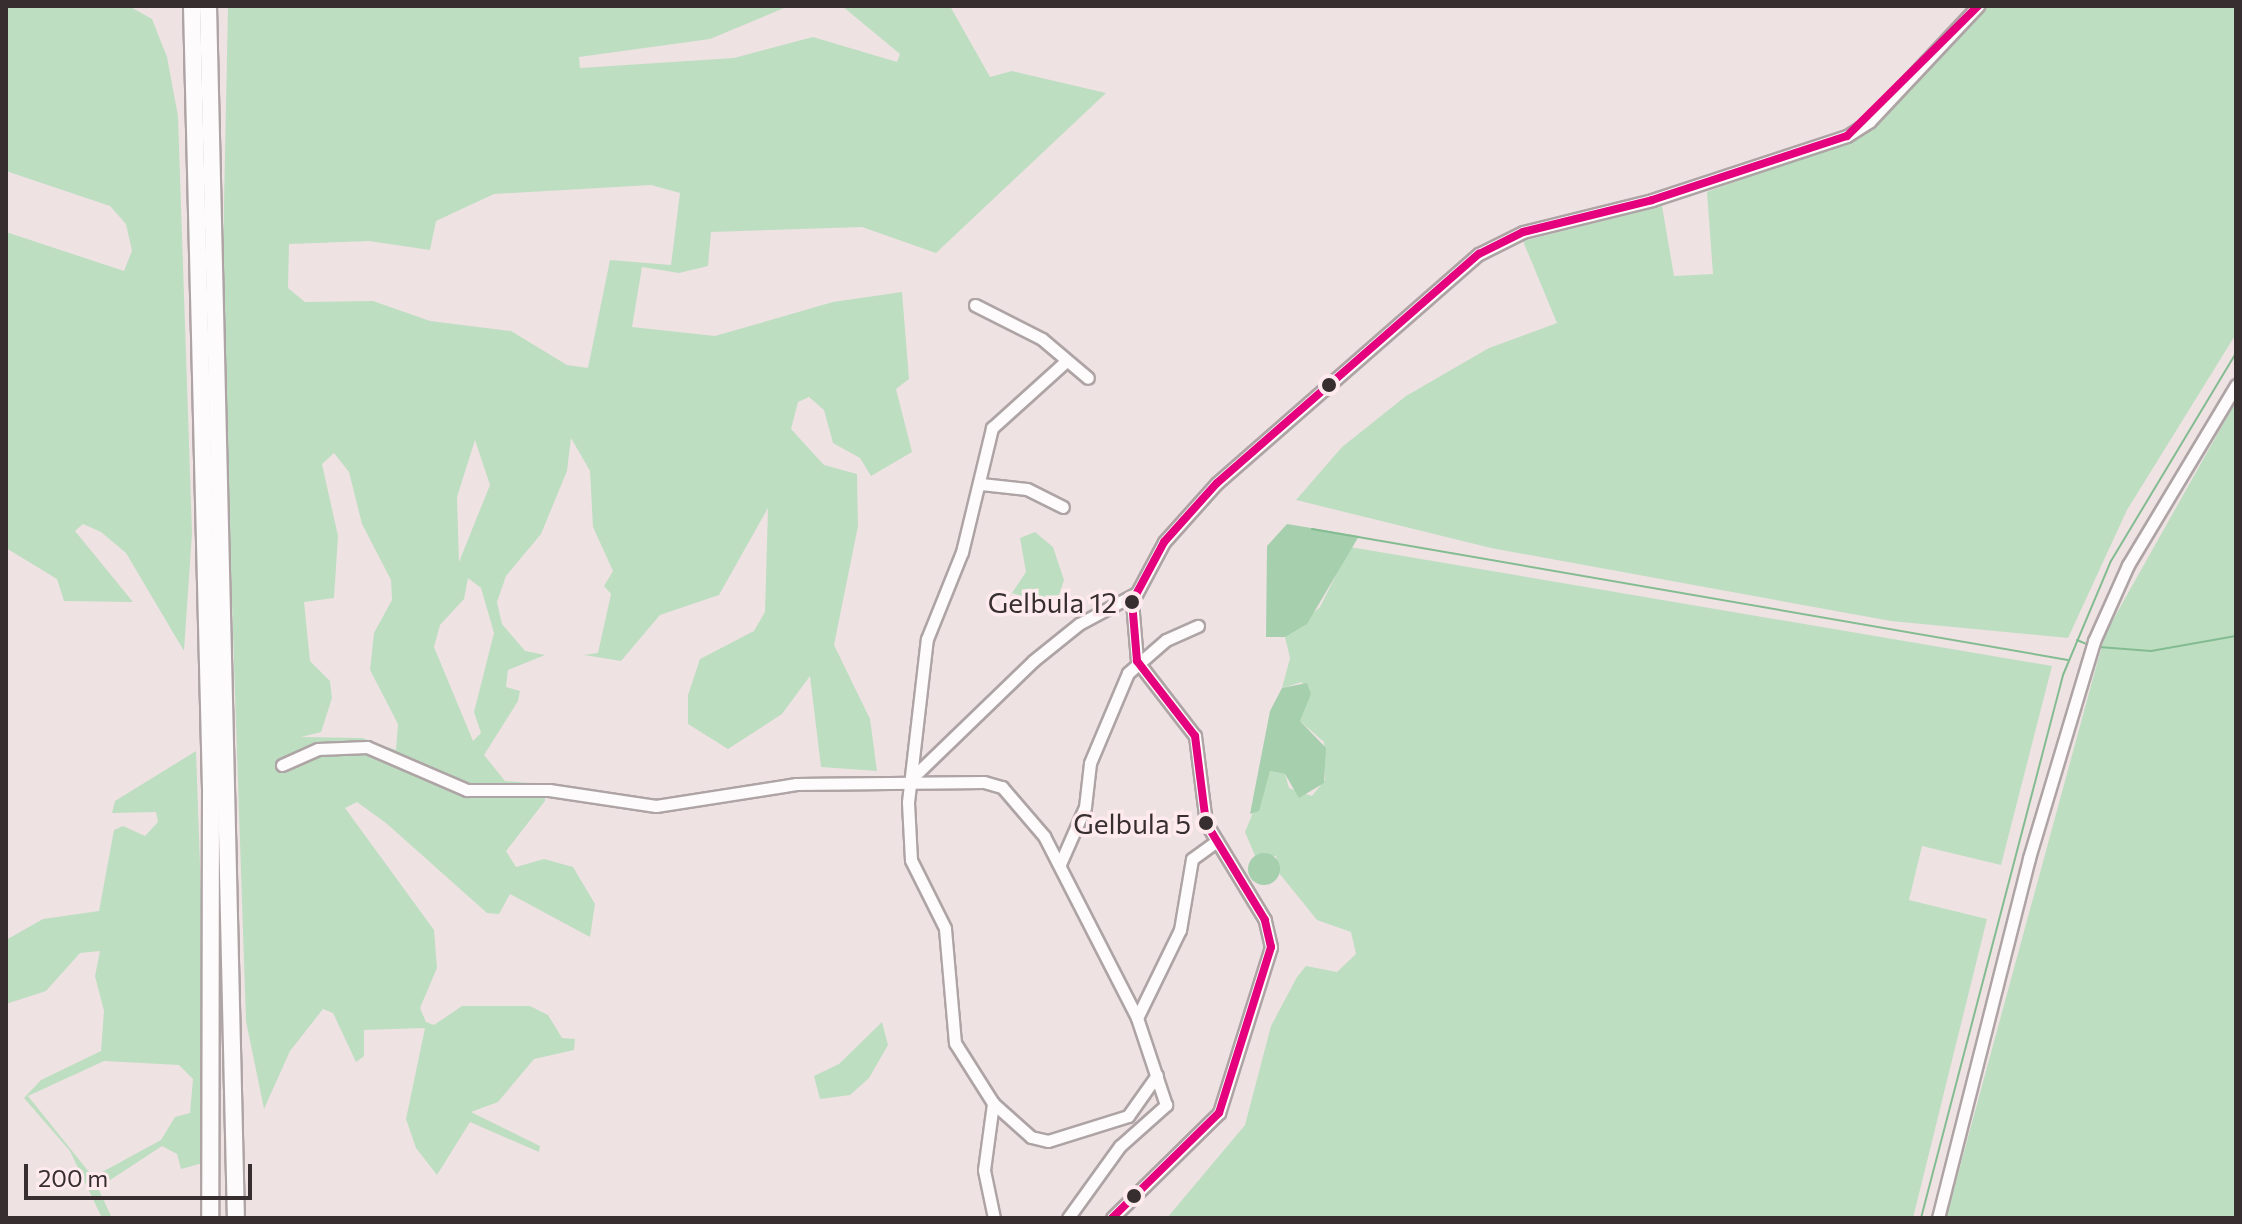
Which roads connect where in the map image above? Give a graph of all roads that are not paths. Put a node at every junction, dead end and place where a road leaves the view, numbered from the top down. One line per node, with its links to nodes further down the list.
1 (192, 6): 20 (highway)
2 (208, 6): 21 (highway)
3 (1978, 6): 10 (street)
4 (975, 305): 5 (street)
5 (1065, 362): 6 (street); 8 (street)
6 (1088, 378)
7 (2236, 385): 25 (street)
8 (981, 484): 9 (street); 14 (street)
9 (1063, 507)
10 (1135, 594): 12 (street); 14 (street)
11 (1198, 626): 12 (street)
12 (1137, 661): 15 (street); 16 (street)
13 (282, 765): 14 (street)
14 (911, 779): 16 (street); 19 (street)
15 (1215, 842): 17 (street); 24 (street)
16 (1060, 864): 17 (street)
17 (1137, 1018): 18 (street)
18 (1157, 1075): 19 (street); 23 (street)
19 (993, 1103): 22 (street)
20 (210, 1218)
21 (236, 1218)
22 (994, 1218)
23 (1068, 1218)
24 (1112, 1218)
25 (1938, 1218)

